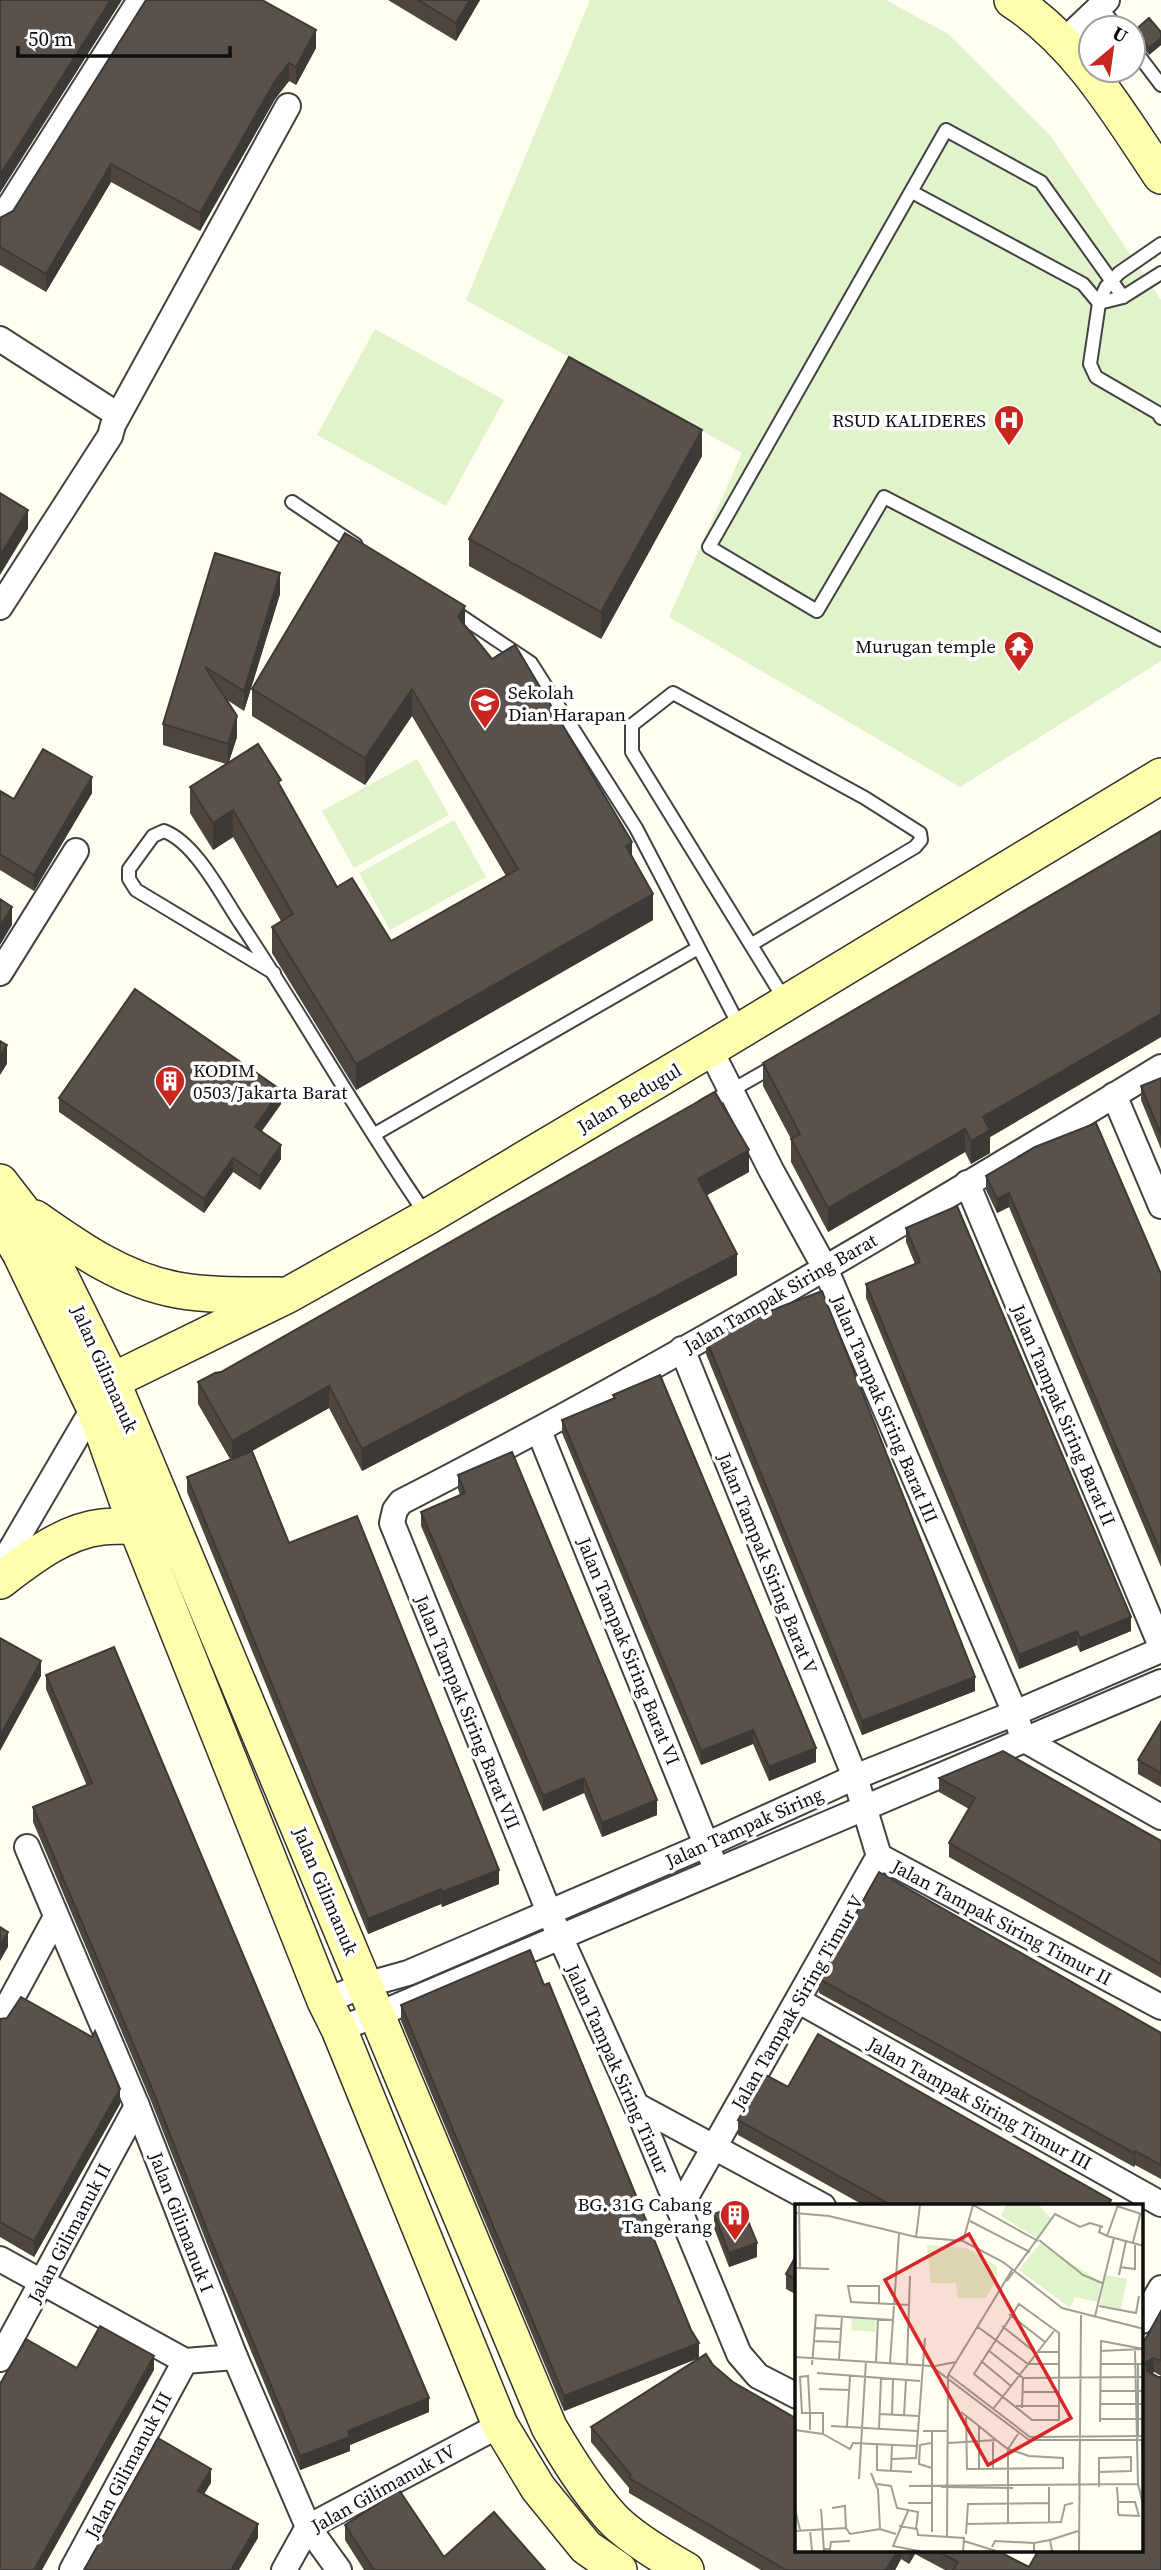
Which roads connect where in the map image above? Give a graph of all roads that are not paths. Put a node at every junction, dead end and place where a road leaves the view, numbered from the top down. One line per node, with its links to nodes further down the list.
1 (140, 0): 10 (street)
2 (1012, 0): 4 (street)
3 (1104, 3): 4 (street)
4 (1063, 41): 8 (street)
5 (1147, 66): 6 (lane)
6 (1161, 85)
7 (289, 106): 17 (street)
8 (1161, 176)
9 (912, 192): 13 (lane); 15 (lane); 23 (lane)
10 (0, 221)
11 (1161, 244): 13 (lane)
12 (1161, 273): 14 (lane)
13 (1112, 281): 14 (lane); 15 (lane)
14 (1123, 297): 15 (lane)
15 (1099, 303): 18 (lane)
16 (0, 339): 17 (street)
17 (118, 415): 22 (street)
18 (1161, 418)
19 (292, 502): 20 (lane)
20 (372, 556)
21 (440, 602): 27 (lane)
22 (0, 607)
23 (1161, 640)
24 (1161, 776): 30 (street, Jalan Bedugul)
25 (76, 851): 28 (street)
26 (752, 944): 26 (lane); 30 (lane)
27 (698, 948): 31 (lane); 38 (lane)
28 (0, 973)
29 (274, 974): 29 (lane); 38 (lane)
30 (787, 1003): 31 (street, Jalan Bedugul)
31 (742, 1030): 32 (street, Jalan Bedugul)
32 (710, 1049): 35 (street, Jalan Tampak Siring Barat III); 42 (street, Jalan Bedugul)
33 (791, 1056): 35 (lane)
34 (1161, 1067): 36 (street, Jalan Tampak Siring Barat)
35 (731, 1091): 37 (lane); 43 (street, Jalan Tampak Siring Barat III)
36 (1114, 1096): 39 (street, Jalan Tampak Siring Barat); 41 (street)
37 (695, 1111)
38 (375, 1134): 42 (lane)
39 (967, 1183): 43 (street, Jalan Tampak Siring Barat); 52 (street, Jalan Tampak Siring Barat II)
40 (7, 1203): 44 (street); 46 (street, Jalan Gilimanuk)
41 (1161, 1206)
42 (428, 1217): 44 (street, Jalan Bedugul)
43 (825, 1268): 45 (street, Jalan Tampak Siring Barat); 54 (street, Jalan Tampak Siring Barat III)
44 (288, 1295): 46 (street, Jalan Bedugul)
45 (682, 1349): 47 (street, Jalan Tampak Siring Barat); 56 (street, Jalan Tampak Siring Barat V)
46 (103, 1394): 49 (street, Jalan Gilimanuk); 50 (street); 66 (street, Jalan Gilimanuk)
47 (539, 1431): 48 (street, Jalan Tampak Siring Barat); 59 (street, Jalan Tampak Siring Barat VI)
48 (395, 1510): 63 (street, Jalan Tampak Siring Barat VII)
49 (136, 1526): 51 (street); 69 (street, Jalan Gilimanuk)
50 (0, 1568)
51 (0, 1581)
52 (1161, 1648): 54 (street, Jalan Tampak Siring)
53 (1161, 1682): 55 (street, Jalan Tampak Siring)
54 (1015, 1713): 55 (street, Jalan Tampak Siring Barat III); 56 (street, Jalan Tampak Siring)
55 (1023, 1739): 57 (street, Jalan Tampak Siring); 58 (street)
56 (855, 1777): 57 (street, Jalan Tampak Siring Timur II); 59 (street, Jalan Tampak Siring)
57 (864, 1808): 61 (street, Jalan Tampak Siring Timur II); 62 (street, Jalan Tampak Siring)
58 (1161, 1817)
59 (708, 1844): 62 (street, Jalan Tampak Siring Barat VI); 63 (street, Jalan Tampak Siring)
60 (27, 1847): 64 (street, Jalan Gilimanuk I)
61 (879, 1856): 67 (street, Jalan Tampak Siring Timur V); 68 (street, Jalan Tampak Siring Timur II)
62 (716, 1871): 65 (street, Jalan Tampak Siring)
63 (549, 1912): 65 (street, Jalan Tampak Siring Timur); 66 (street, Jalan Tampak Siring)
64 (56, 1917): 70 (street); 72 (street, Jalan Gilimanuk I)
65 (560, 1937): 66 (street, Jalan Tampak Siring); 71 (street, Jalan Tampak Siring Timur)
66 (372, 2000): 69 (street, Jalan Tampak Siring); 91 (street, Jalan Gilimanuk)
67 (799, 2001): 73 (street, Jalan Tampak Siring Timur V); 75 (street, Jalan Tampak Siring Timur III)
68 (1161, 2007)
69 (332, 2015): 85 (street, Jalan Gilimanuk)
70 (0, 2020)
71 (636, 2105): 73 (street); 76 (street, Jalan Tampak Siring Timur)
72 (137, 2106): 78 (street, Jalan Gilimanuk II); 81 (street, Jalan Gilimanuk I)
73 (714, 2147): 74 (street); 76 (street, Jalan Tampak Siring Timur V)
74 (818, 2204)
75 (1161, 2204)
76 (679, 2209): 84 (street, Jalan Tampak Siring Timur)
77 (0, 2259): 78 (street)
78 (43, 2284): 82 (street, Jalan Gilimanuk II); 83 (street)
79 (1161, 2288): 80 (street)
80 (1144, 2318)
81 (235, 2357): 83 (street); 86 (street, Jalan Gilimanuk I)
82 (0, 2359)
83 (185, 2361): 87 (street, Jalan Gilimanuk III)
84 (795, 2395)
85 (500, 2425): 86 (street, Jalan Gilimanuk IV); 90 (street, Jalan Gilimanuk)
86 (308, 2527): 88 (street, Jalan Gilimanuk IV); 89 (street, Jalan Gilimanuk I)
87 (72, 2570)
88 (284, 2570)
89 (339, 2570)
90 (618, 2570)
91 (687, 2570)

